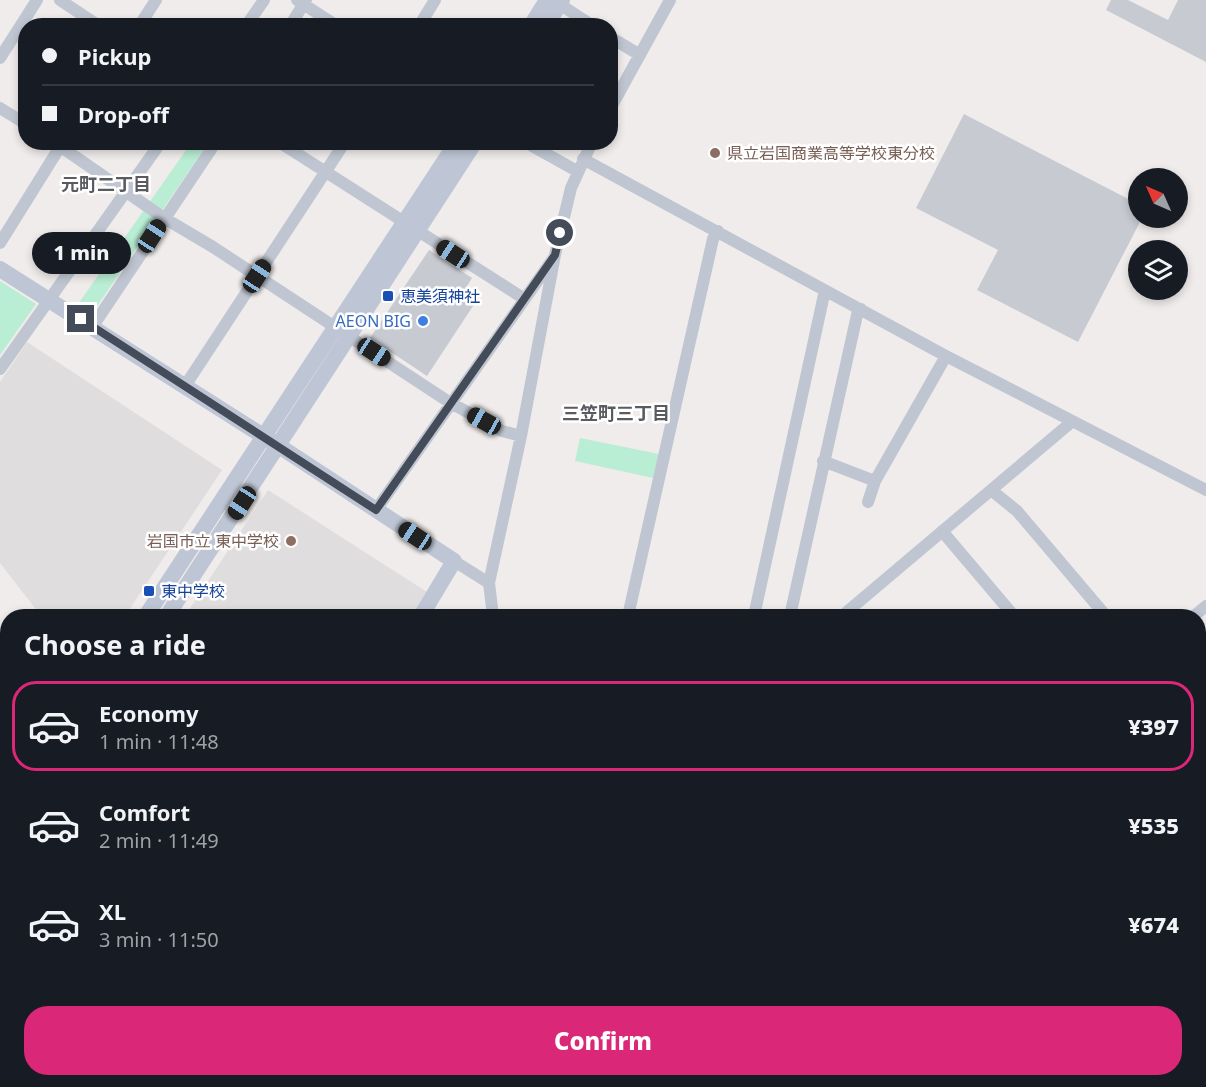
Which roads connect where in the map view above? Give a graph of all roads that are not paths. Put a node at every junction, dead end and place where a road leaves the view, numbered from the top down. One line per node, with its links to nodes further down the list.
1 (37, 0): 9 (street)
2 (60, 0): 10 (street)
3 (156, 0): 11 (street)
4 (264, 0): 12 (street)
5 (435, 0): 15 (street)
6 (670, 0): 21 (street)
7 (302, 1): 13 (street); 14 (street)
8 (555, 1): 16 (street); 17 (street); 18 (street)
9 (26, 18)
10 (87, 18)
11 (144, 18)
12 (252, 18)
13 (294, 18)
14 (326, 18)
15 (424, 18)
16 (539, 18)
17 (549, 18)
18 (581, 18)
19 (18, 30): 22 (street)
20 (618, 42): 21 (street)
21 (640, 55): 23 (street)
22 (0, 58)
23 (618, 95)
24 (0, 108): 25 (street)
25 (18, 119)
26 (55, 150): 43 (street)
27 (68, 150): 39 (street)
28 (155, 150): 39 (street)
29 (211, 150): 40 (street)
30 (291, 150): 38 (street)
31 (340, 150): 38 (street)
32 (453, 150): 41 (street)
33 (469, 150): 41 (street)
34 (539, 150): 37 (street)
35 (588, 150): 36 (street)
36 (583, 159): 37 (street); 42 (street)
37 (576, 171): 44 (street)
38 (325, 173): 41 (street); 46 (street)
39 (126, 190): 40 (street); 49 (street)
40 (164, 218): 46 (street); 51 (street)
41 (411, 228): 48 (street); 52 (street)
42 (718, 231): 47 (street); 74 (street)
43 (0, 243)
44 (555, 255): 48 (street); 59 (street)
45 (0, 269): 49 (street)
46 (257, 276): 52 (street); 55 (street)
47 (825, 290): 50 (street); 75 (street)
48 (523, 298): 56 (street)
49 (50, 301): 51 (street); 54 (street)
50 (861, 309): 53 (street); 61 (street)
51 (93, 326): 55 (street)
52 (342, 332): 56 (street); 58 (street); 60 (street)
53 (946, 356): 57 (street); 62 (street)
54 (0, 369)
55 (186, 386): 58 (street)
56 (449, 402): 59 (street); 66 (street)
57 (1070, 420): 63 (street); 64 (street)
58 (264, 436): 60 (street); 70 (street)
59 (521, 436): 69 (street)
60 (279, 446): 66 (street); 71 (street)
61 (823, 461): 62 (street); 76 (street)
62 (875, 481): 65 (street)
63 (991, 490): 67 (street); 79 (street)
64 (1206, 490)
65 (868, 502)
66 (376, 510): 68 (street)
67 (942, 531): 77 (street); 78 (street)
68 (454, 561): 69 (street); 72 (street)
69 (489, 583): 73 (street)
70 (151, 609)
71 (171, 609)
72 (425, 609)
73 (491, 609)
74 (630, 609)
75 (756, 609)
76 (791, 609)
77 (850, 609)
78 (1008, 609)
79 (1100, 609)

